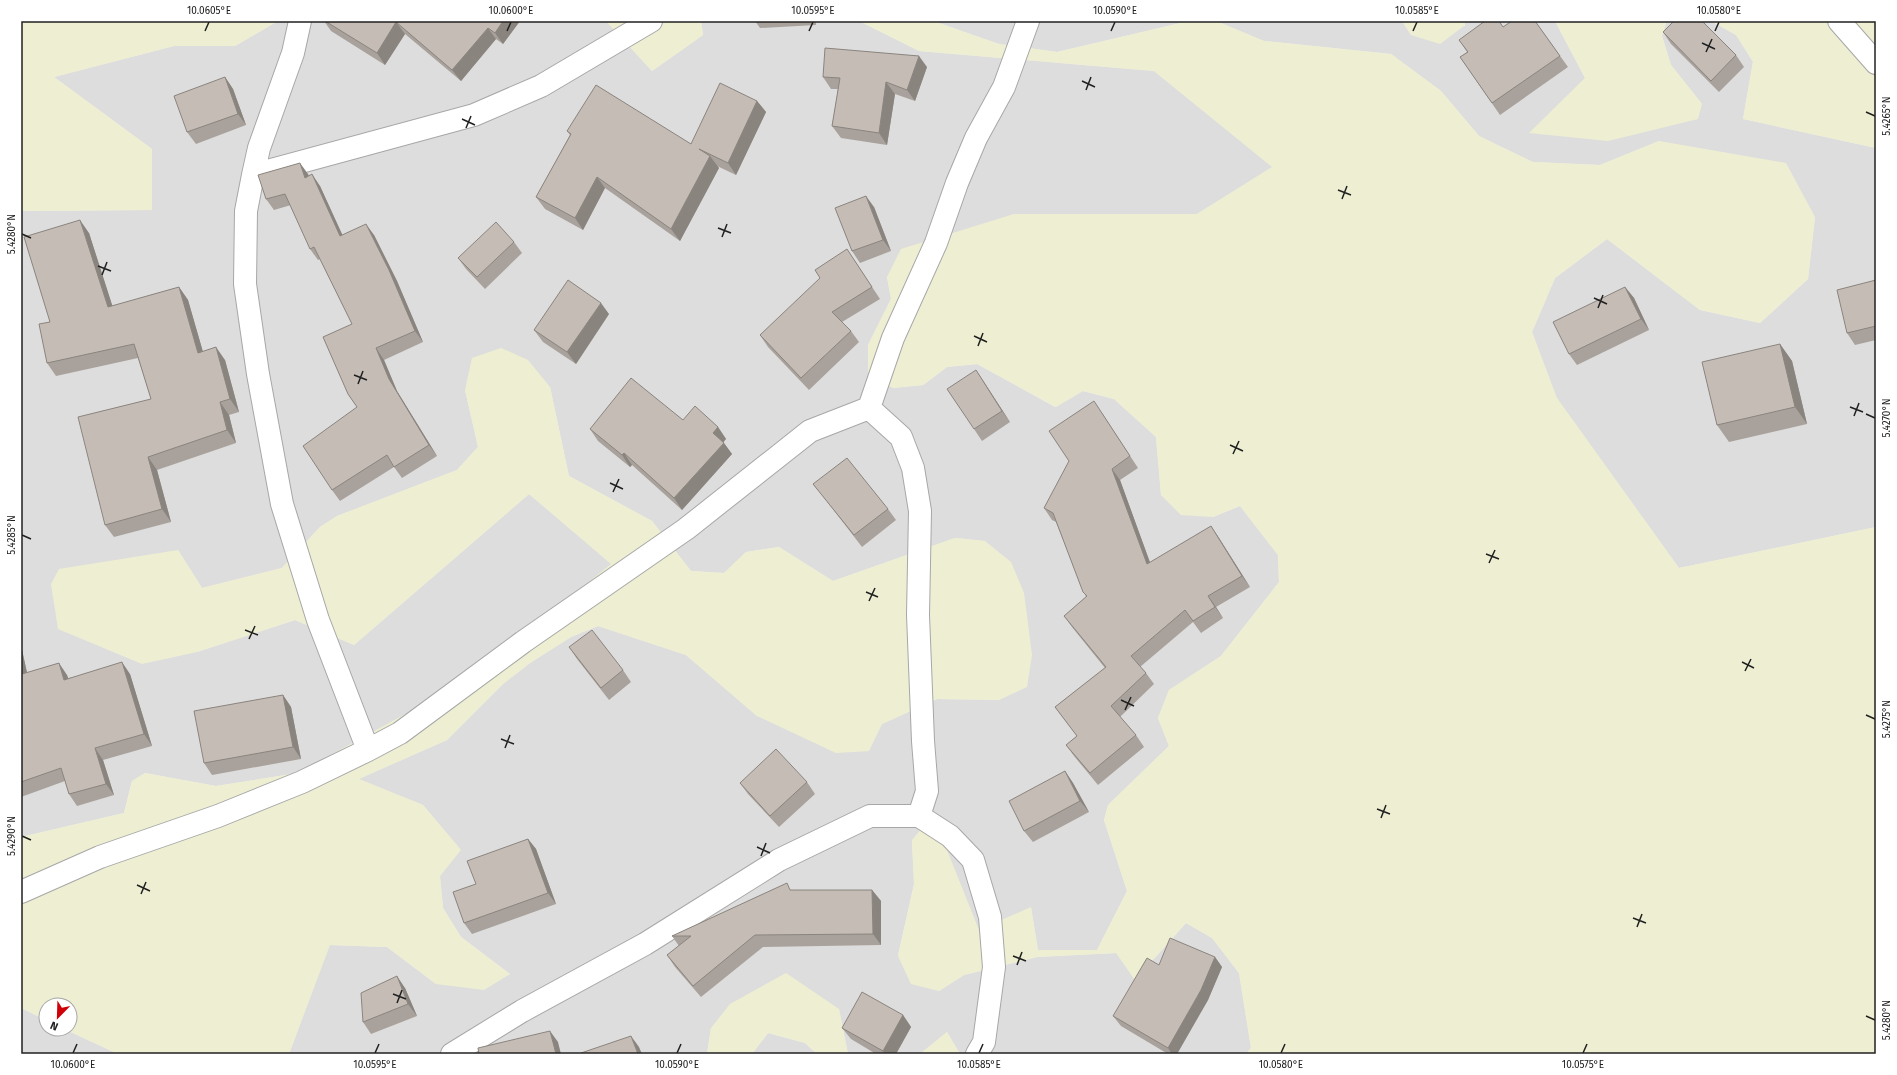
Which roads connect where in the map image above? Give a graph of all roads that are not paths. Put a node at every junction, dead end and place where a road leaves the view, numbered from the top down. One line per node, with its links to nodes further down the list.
1 (300, 21): 6 (street)
2 (650, 21): 6 (street)
3 (1028, 21): 7 (street)
4 (1839, 21): 5 (street)
5 (1876, 63)
6 (253, 175): 8 (street)
7 (869, 408): 8 (street); 9 (street)
8 (368, 750): 10 (street)
9 (919, 816): 11 (street); 12 (street)
10 (21, 892)
11 (452, 1054)
12 (976, 1054)

